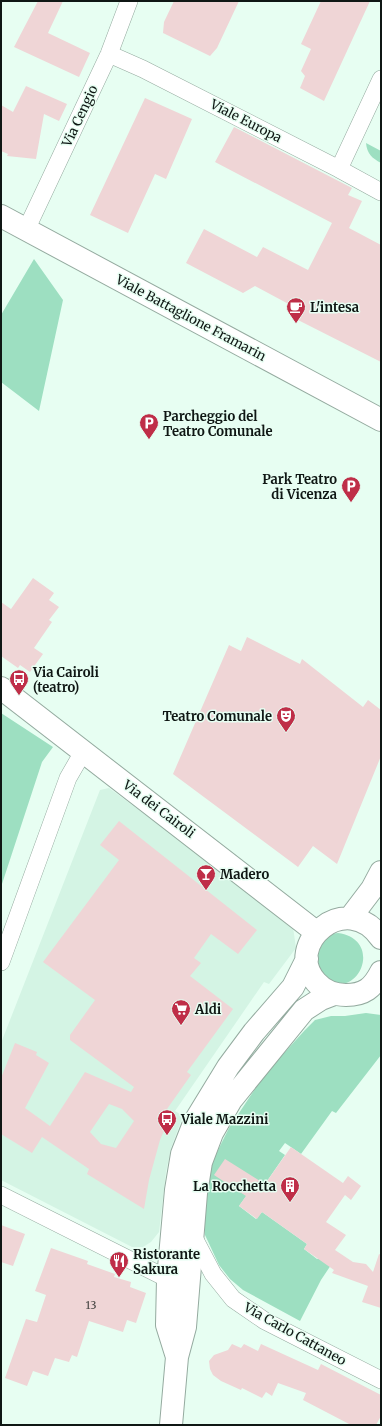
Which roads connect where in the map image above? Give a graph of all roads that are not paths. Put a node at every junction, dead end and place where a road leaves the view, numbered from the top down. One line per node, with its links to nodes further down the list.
1 (129, 1): 2 (street, Via Cengio)
2 (109, 54): 4 (street, Viale Europa); 7 (street, Via Cengio)
3 (381, 79): 4 (street)
4 (339, 168): 5 (street, Viale Europa)
5 (381, 192)
6 (1, 216): 7 (main road, Viale Battaglione Framarin)
7 (27, 228): 8 (main road, Viale Battaglione Framarin)
8 (381, 420)
9 (1, 688): 10 (main road, Via dei Cairoli)
10 (83, 752): 13 (main road, Via dei Cairoli); 16 (street)
11 (381, 872): 12 (main road)
12 (350, 918): 13 (main road); 14 (main road)
13 (316, 932): 15 (main road)
14 (381, 938)
15 (307, 959): 18 (main road); 21 (main road)
16 (1, 962)
17 (380, 976): 18 (main road)
18 (334, 994): 20 (main road)
19 (1, 1195): 21 (street)
20 (193, 1236): 22 (main road); 23 (street, Via Carlo Cattaneo)
21 (168, 1278): 22 (main road)
22 (177, 1357): 24 (main road)
23 (381, 1380)
24 (171, 1425)

